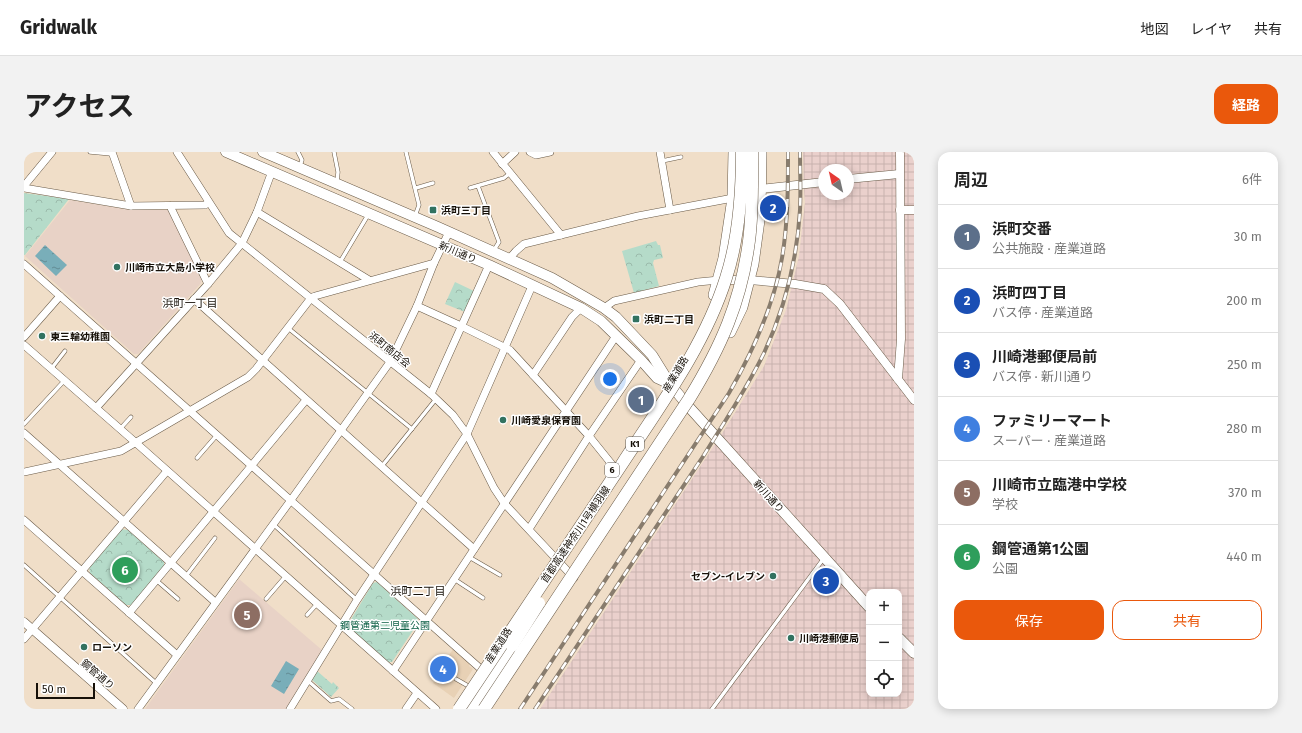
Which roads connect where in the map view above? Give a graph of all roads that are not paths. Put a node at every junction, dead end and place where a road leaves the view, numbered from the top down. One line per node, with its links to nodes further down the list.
1 (52, 152): 33 (street)
2 (90, 152): 19 (lane)
3 (177, 152): 38 (street, 浜町商店会)
4 (226, 152): 25 (main road, 新川通り)
5 (263, 152): 24 (main road, 新川通り)
6 (298, 152): 24 (lane)
7 (334, 152): 31 (lane)
8 (406, 152): 34 (lane)
9 (492, 152): 23 (street)
10 (515, 152): 23 (street)
11 (530, 152): 20 (street)
12 (550, 152): 20 (street)
13 (660, 152): 22 (street)
14 (734, 152): 37 (main road, 産業道路 / 6)
15 (742, 152): 93 (highway, 首都高速神奈川1号横羽線 / K1, bridge)
16 (752, 152): 102 (highway, 首都高速神奈川1号横羽線 / K1, bridge)
17 (761, 152): 36 (main road)
18 (900, 152): 27 (street)
19 (112, 153): 39 (street)
20 (542, 153)
21 (681, 157): 22 (lane)
22 (662, 161): 41 (street)
23 (502, 164): 26 (street)
24 (300, 168): 31 (main road, 新川通り)
25 (272, 171): 44 (street); 45 (main road, 新川通り)
26 (510, 172): 32 (lane); 48 (street)
27 (900, 174): 28 (street); 42 (street)
28 (854, 179)
29 (432, 183): 34 (lane)
30 (818, 183): 36 (street)
31 (337, 184): 46 (main road, 新川通り)
32 (478, 186): 35 (lane); 51 (lane)
33 (24, 187): 39 (street)
34 (416, 188): 46 (lane)
35 (470, 188)
36 (761, 189): 37 (street); 59 (main road)
37 (733, 198): 41 (street); 58 (main road, 産業道路 / 6)
38 (208, 203): 40 (street); 49 (street, 浜町商店会)
39 (131, 206): 40 (street)
40 (170, 206): 60 (street)
41 (670, 210): 48 (street)
42 (900, 210): 43 (street); 81 (street)
43 (914, 210)
44 (257, 212): 49 (street); 53 (street)
45 (368, 214): 50 (main road, 新川通り); 53 (lane)
46 (415, 217): 47 (main road, 新川通り)
47 (449, 232): 50 (street); 51 (main road, 新川通り)
48 (561, 235): 52 (street)
49 (242, 243): 60 (street); 63 (street, 浜町商店会)
50 (442, 246): 54 (street); 56 (main road, 新川通り)
51 (494, 252): 52 (main road, 新川通り)
52 (509, 259): 67 (main road, 新川通り)
53 (340, 262): 57 (street)
54 (434, 263): 57 (street); 65 (street)
55 (24, 264): 62 (street)
56 (489, 265): 61 (main road, 新川通り); 68 (street)
57 (369, 280): 63 (street)
58 (719, 280): 59 (street); 67 (street); 83 (main road, 産業道路 / 6)
59 (749, 280): 81 (street); 88 (main road)
60 (208, 284): 64 (street)
61 (532, 286): 66 (main road, 新川通り); 73 (street)
62 (60, 296): 71 (street); 78 (street)
63 (310, 298): 69 (street); 77 (street, 浜町商店会)
64 (194, 299): 75 (street); 78 (street)
65 (417, 306): 68 (street); 77 (street)
66 (581, 308): 70 (main road, 新川通り); 80 (street)
67 (604, 308): 83 (main road, 新川通り)
68 (461, 326): 73 (street); 85 (street)
69 (288, 328): 75 (street); 84 (lane)
70 (616, 336): 76 (main road, 新川通り); 91 (street)
71 (24, 337)
72 (24, 346): 79 (street)
73 (506, 347): 80 (street); 99 (street)
74 (65, 351): 79 (lane)
75 (263, 360): 86 (street); 90 (street)
76 (641, 360): 83 (main road, 新川通り); 101 (street)
77 (390, 362): 84 (street); 85 (street, 浜町商店会)
78 (136, 364): 89 (street); 90 (street)
79 (50, 369): 82 (street)
80 (532, 375): 91 (street)
81 (898, 379): 87 (street)
82 (64, 381): 89 (street); 94 (lane)
83 (670, 384): 88 (main road, 新川通り); 108 (main road, 産業道路 / 6)
84 (369, 393): 96 (lane); 97 (street)
85 (433, 397): 96 (lane); 99 (street, 浜町商店会)
86 (306, 400): 97 (street); 106 (street)
87 (914, 400)
88 (689, 407): 124 (main road, 新川通り); 132 (main road)
89 (96, 408): 95 (street)
90 (190, 411): 100 (street); 103 (street)
91 (565, 412): 101 (street); 113 (street)
92 (131, 417): 95 (lane)
93 (649, 423): 151 (highway, bridge); 168 (highway, 首都高速神奈川1号横羽線 / K1, bridge)
94 (24, 424)
95 (120, 429): 103 (street)
96 (412, 429): 107 (lane)
97 (341, 431): 107 (street); 111 (street)
98 (24, 433): 105 (street)
99 (467, 434): 112 (street); 113 (street, 浜町商店会)
100 (217, 435): 104 (lane); 106 (street)
101 (589, 436): 108 (street); 118 (street)
102 (662, 441): 151 (highway, bridge); 170 (highway, 首都高速神奈川1号横羽線 / K1, bridge)
103 (136, 442): 105 (street); 109 (street)
104 (197, 458)
105 (60, 465): 110 (street); 116 (street)
106 (252, 465): 111 (street); 114 (street)
107 (382, 466): 112 (street)
108 (614, 466): 123 (main road, 産業道路 / 6)
109 (167, 471): 114 (street); 116 (street)
110 (24, 472)
111 (291, 500): 117 (street); 128 (street)
112 (422, 502): 121 (street); 128 (street)
113 (504, 503): 118 (street, 浜町商店会); 121 (street)
114 (213, 512): 120 (street); 125 (street)
115 (24, 520): 127 (street)
116 (124, 521): 125 (street); 127 (street)
117 (273, 524): 120 (street); 139 (lane)
118 (529, 529): 123 (street, 浜町商店会)
119 (215, 538): 130 (lane)
120 (254, 549): 131 (street); 140 (street)
121 (474, 549): 122 (street)
122 (469, 557): 129 (lane); 133 (street)
123 (555, 558): 132 (street, 浜町商店会); 154 (main road, 産業道路 / 6)
124 (824, 558): 142 (main road, 新川通り); 171 (lane)
125 (171, 563): 130 (street); 134 (street)
126 (24, 566): 135 (lane)
127 (81, 572): 135 (street); 143 (street)
128 (375, 574): 139 (street); 145 (street)
129 (500, 575)
130 (186, 576): 140 (street)
131 (285, 577): 138 (lane); 141 (street)
132 (574, 578): 170 (main road)
133 (454, 579): 136 (lane); 145 (street)
134 (156, 580): 137 (lane); 143 (street)
135 (59, 597): 148 (street); 158 (lane)
136 (483, 598)
137 (178, 599)
138 (266, 599)
139 (357, 600): 147 (street)
140 (216, 602): 153 (street)
141 (317, 604): 144 (lane); 147 (street)
142 (866, 604)
143 (129, 613): 153 (street)
144 (307, 615)
145 (426, 620): 154 (street); 155 (street)
146 (24, 622): 148 (street, 鋼管通り)
147 (341, 626): 155 (street); 157 (street)
148 (32, 629): 149 (street); 161 (street, 鋼管通り)
149 (24, 639)
150 (902, 641): 152 (main road)
151 (514, 647): 169 (highway); 170 (highway)
152 (914, 653)
153 (177, 655): 158 (street)
154 (482, 670): 159 (main road, 産業道路 / 6)
155 (393, 671): 160 (street)
156 (456, 679): 159 (lane)
157 (308, 680): 163 (street); 164 (lane)
158 (156, 683): 162 (street)
159 (470, 687): 167 (main road, 産業道路 / 6)
160 (417, 693): 165 (street); 166 (street)
161 (123, 709)
162 (138, 709)
163 (290, 709)
164 (352, 709)
165 (406, 709)
166 (436, 709)
167 (455, 709)
168 (459, 709)
169 (472, 709)
170 (485, 709)
171 (712, 709)

